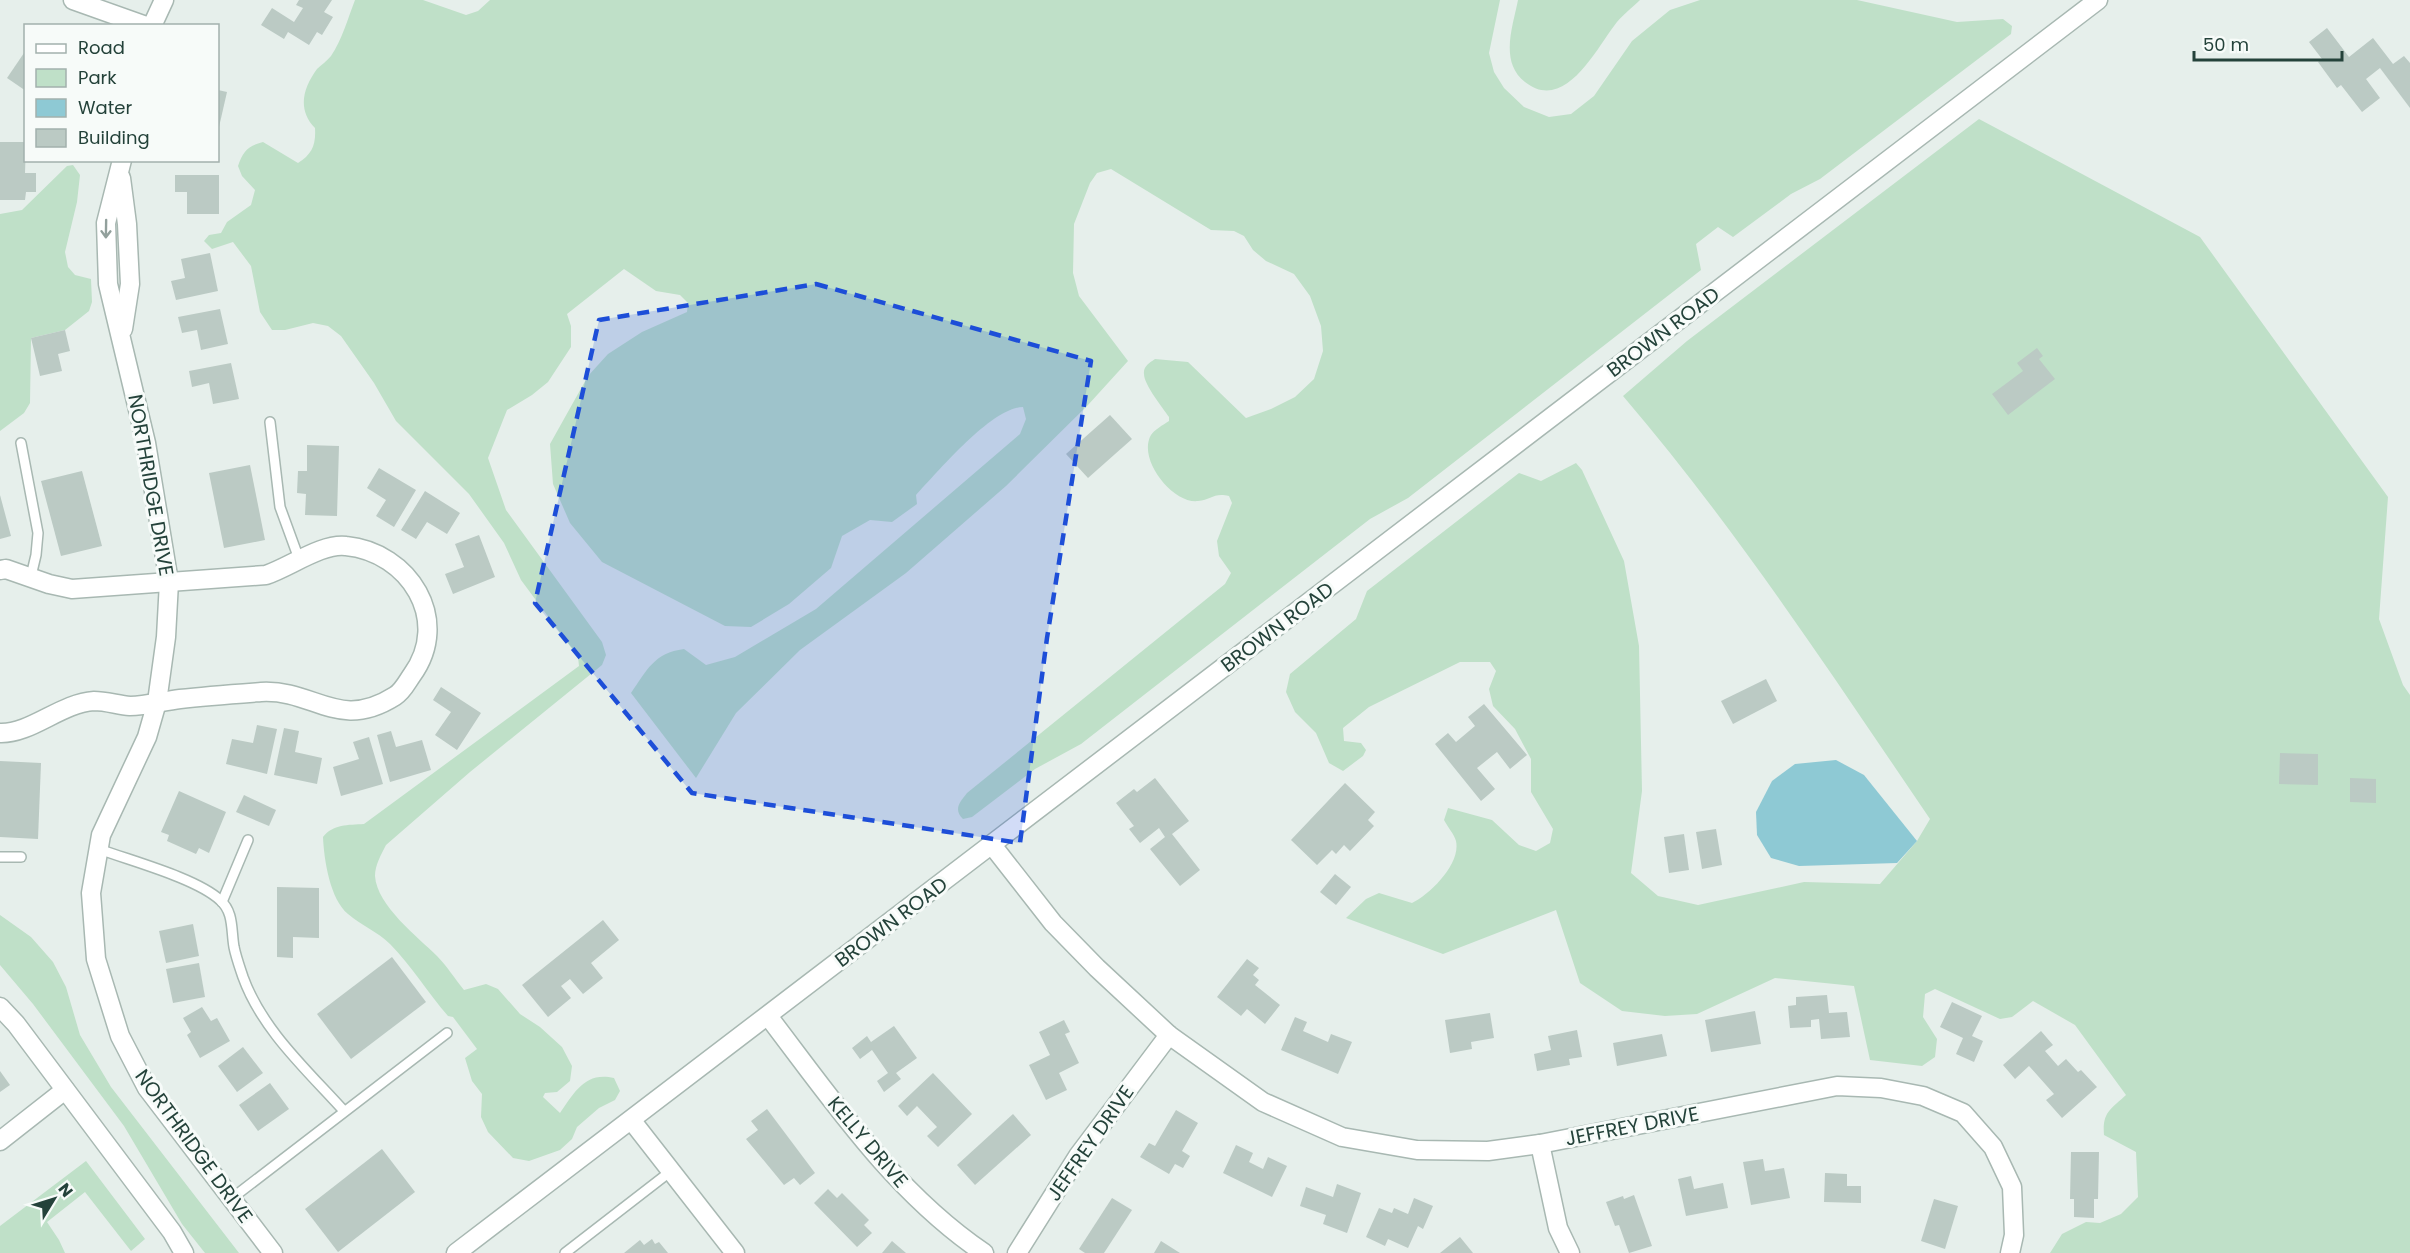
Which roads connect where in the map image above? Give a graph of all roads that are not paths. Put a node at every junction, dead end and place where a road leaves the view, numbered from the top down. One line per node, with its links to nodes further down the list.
1 (72, 0): 4 (street)
2 (164, 0): 5 (street)
3 (2098, 0): 16 (street, BROWN ROAD)
4 (140, 24)
5 (153, 24)
6 (121, 166): 12 (street, NORTHRIDGE DRIVE)
7 (270, 423): 9 (lane)
8 (21, 443): 11 (lane)
9 (299, 559): 12 (street); 13 (street)
10 (0, 570): 11 (street)
11 (31, 576): 12 (street)
12 (169, 582): 13 (street, NORTHRIDGE DRIVE)
13 (157, 702): 14 (street); 17 (street, NORTHRIDGE DRIVE)
14 (0, 733)
15 (248, 840): 20 (lane)
16 (992, 845): 22 (street, BROWN ROAD); 24 (street, JEFFREY DRIVE)
17 (99, 849): 20 (lane); 31 (street, NORTHRIDGE DRIVE)
18 (0, 857): 19 (lane)
19 (21, 857)
20 (222, 902): 26 (lane)
21 (0, 1007): 25 (street)
22 (768, 1016): 27 (street, BROWN ROAD); 37 (street, KELLY DRIVE)
23 (447, 1033): 26 (lane)
24 (1168, 1035): 29 (street, JEFFREY DRIVE); 38 (street, JEFFREY DRIVE)
25 (65, 1090): 28 (street); 32 (street)
26 (344, 1112): 31 (lane)
27 (632, 1120): 30 (street); 34 (street, BROWN ROAD)
28 (0, 1141)
29 (1540, 1144): 39 (street); 40 (street, JEFFREY DRIVE)
30 (671, 1171): 35 (lane); 36 (street)
31 (231, 1199): 33 (street, NORTHRIDGE DRIVE)
32 (184, 1253)
33 (273, 1253)
34 (456, 1253)
35 (566, 1253)
36 (735, 1253)
37 (984, 1253)
38 (1017, 1253)
39 (1570, 1253)
40 (2010, 1253)

